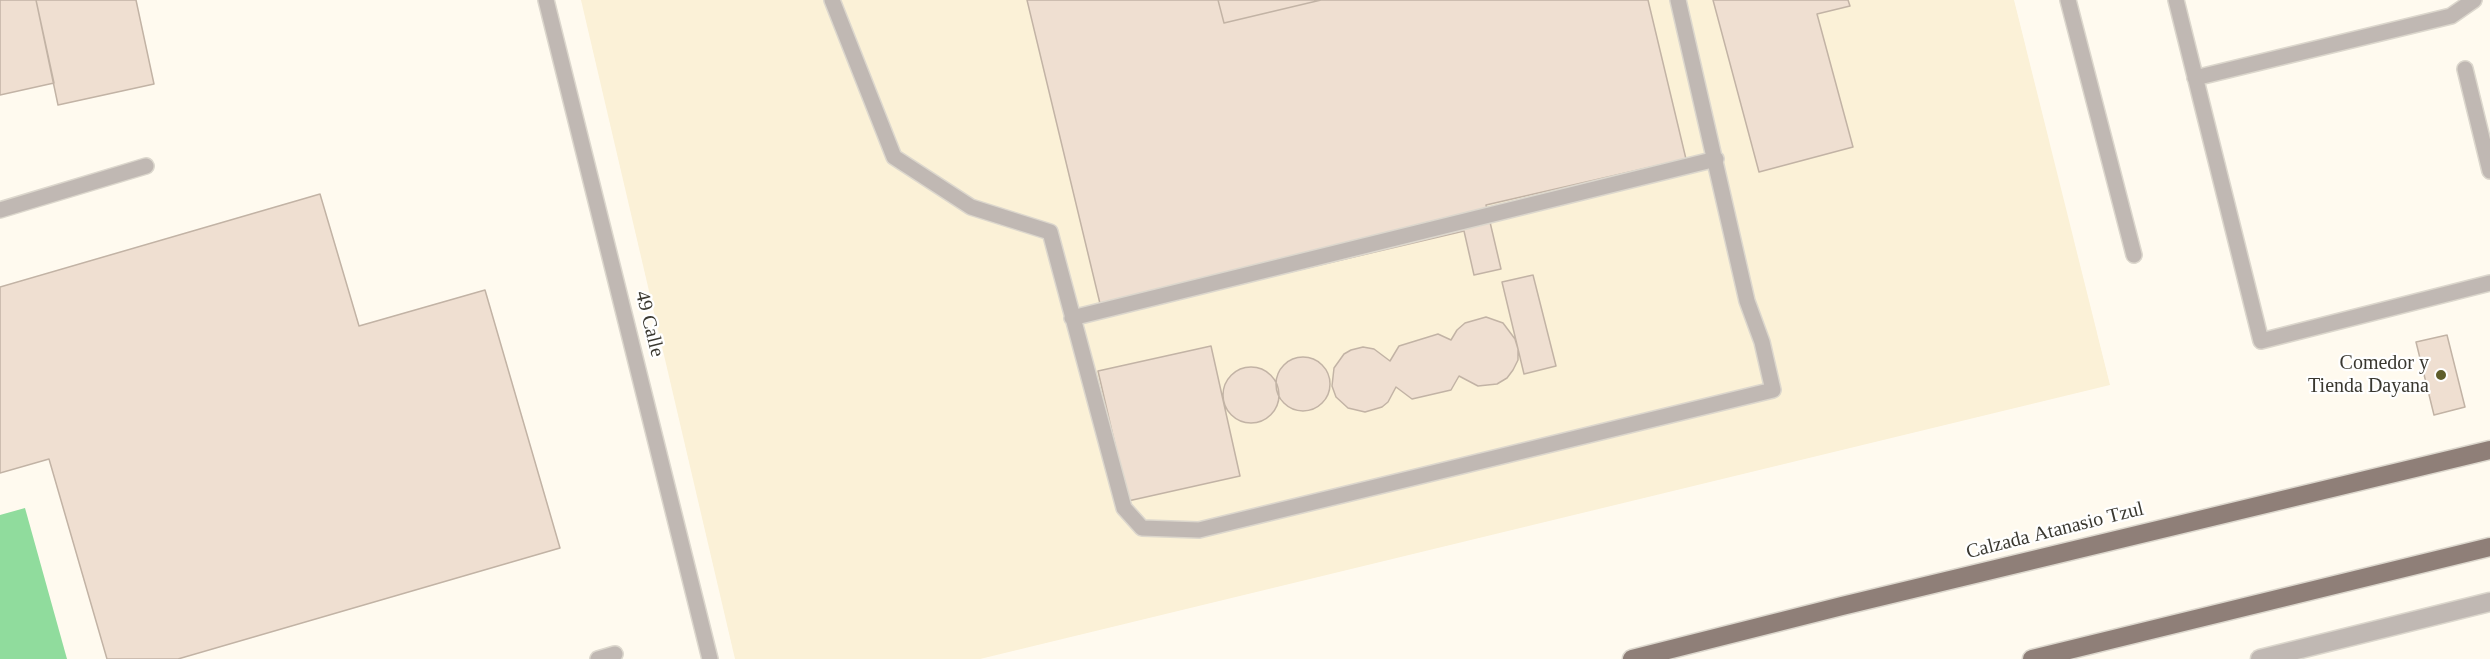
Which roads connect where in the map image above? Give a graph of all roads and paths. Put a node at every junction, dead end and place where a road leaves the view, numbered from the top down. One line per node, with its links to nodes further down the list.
1 (546, 0): 21 (lane, 49 Calle)
2 (832, 0): 15 (lane)
3 (1678, 0): 9 (lane)
4 (2068, 0): 13 (lane)
5 (2176, 0): 8 (lane)
6 (2474, 0): 8 (lane)
7 (2465, 69): 11 (lane)
8 (2195, 78): 14 (lane)
9 (1716, 159): 15 (lane); 15 (lane)
10 (146, 166): 12 (lane)
11 (2490, 171)
12 (0, 210)
13 (2134, 255)
14 (2490, 283)
15 (1072, 318)
16 (2490, 450): 22 (main road, Calzada Atanasio Tzul)
17 (2490, 547): 23 (main road)
18 (2490, 602): 24 (street)
19 (615, 654): 20 (lane)
20 (598, 659)
21 (710, 659)
22 (1632, 659)
23 (2032, 659)
24 (2260, 659)

